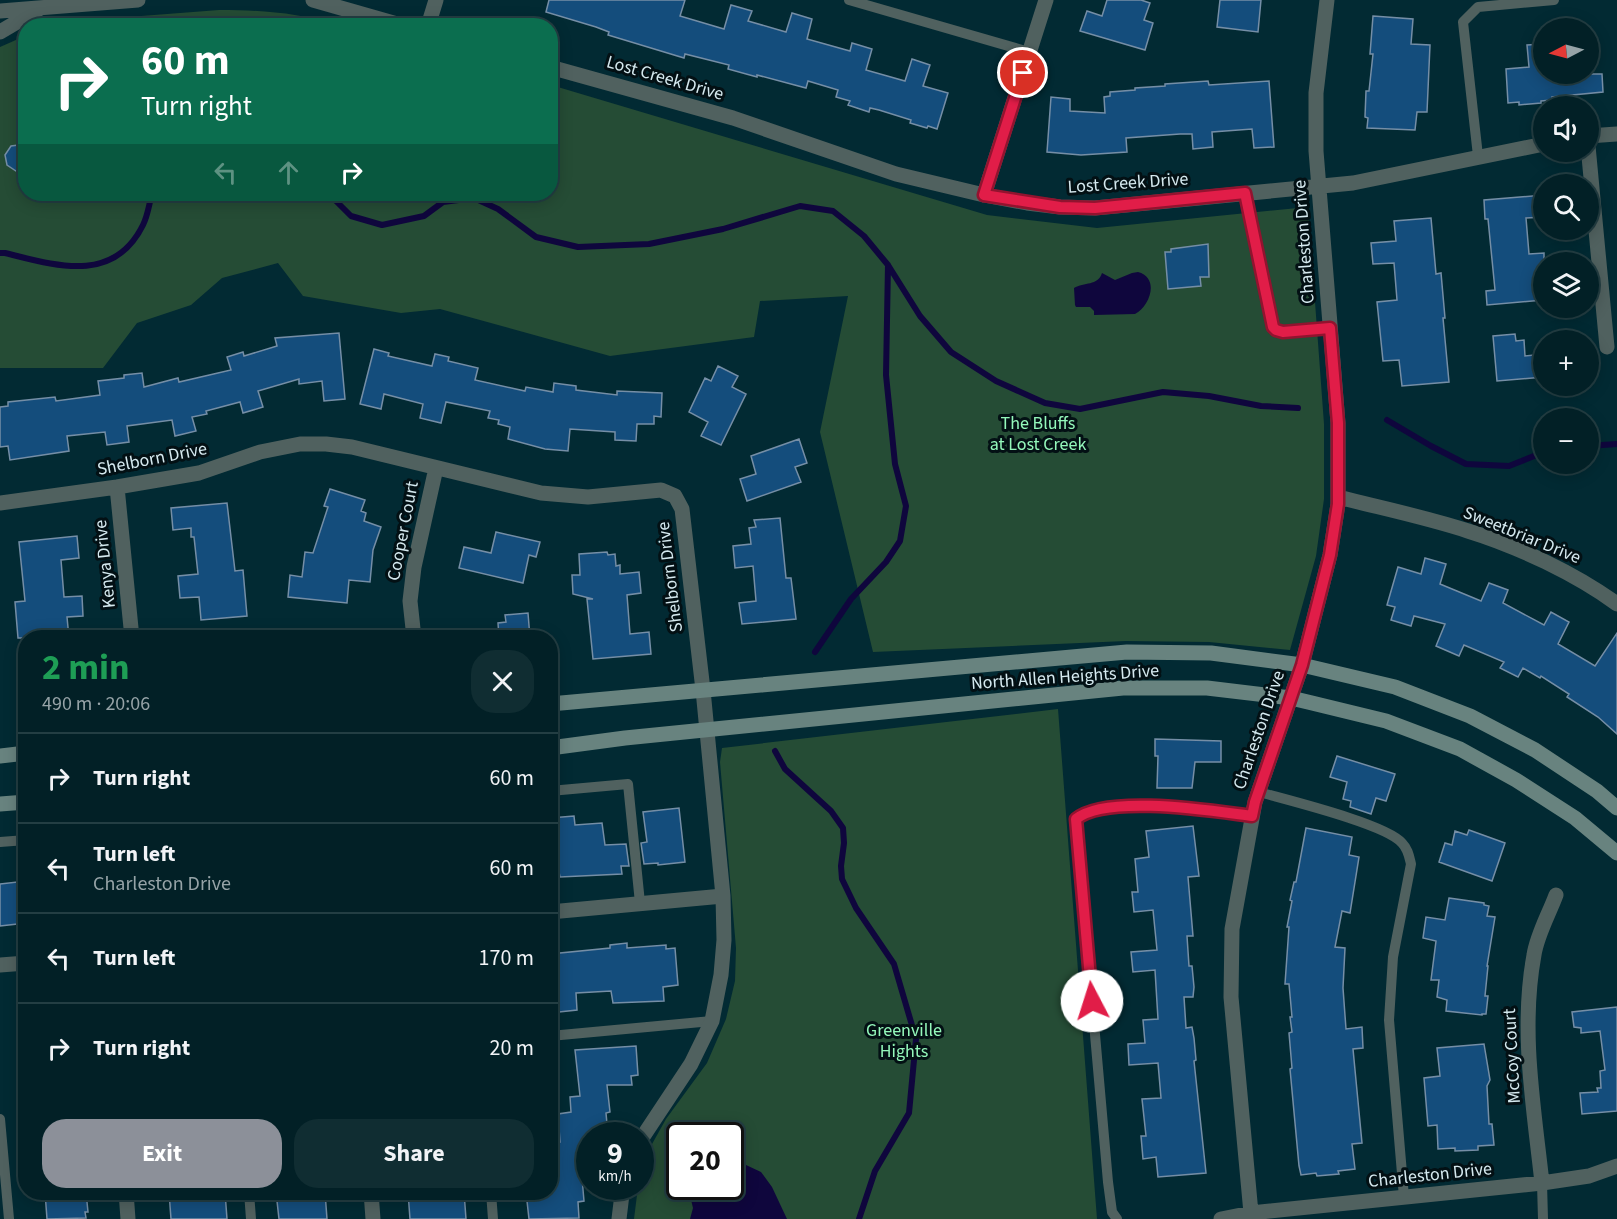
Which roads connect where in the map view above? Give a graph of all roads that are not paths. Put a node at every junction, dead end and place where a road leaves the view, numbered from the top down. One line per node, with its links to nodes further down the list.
1 (138, 0): 8 (street)
2 (313, 0): 11 (street)
3 (436, 0): 12 (street)
4 (849, 0): 15 (lane)
5 (1046, 0): 15 (street)
6 (1327, 0): 22 (street, Charleston Drive)
7 (1554, 0): 20 (lane)
8 (43, 7): 9 (street); 10 (street)
9 (0, 11)
10 (24, 18)
11 (376, 18)
12 (430, 18)
13 (18, 22): 14 (street)
14 (0, 32)
15 (1029, 52): 24 (street)
16 (558, 69): 24 (street, Lost Creek Drive)
17 (1617, 134): 18 (street)
18 (1599, 135)
19 (1533, 146): 20 (street, Lost Creek Drive)
20 (1478, 156): 22 (street, Lost Creek Drive)
21 (1590, 162): 26 (street)
22 (1320, 186): 23 (street, Lost Creek Drive); 25 (street, Charleston Drive)
23 (1245, 193): 24 (street, Lost Creek Drive); 25 (lane)
24 (984, 195)
25 (1330, 328): 29 (street, Charleston Drive)
26 (1607, 347)
27 (436, 468): 28 (street, Shelborn Drive); 33 (street, Cooper Court); 35 (street, Shelborn Drive)
28 (117, 487): 30 (street, Shelborn Drive); 32 (street, Kenya Drive)
29 (1338, 497): 31 (street, Sweetbriar Drive); 34 (street, Charleston Drive)
30 (0, 503)
31 (1617, 604)
32 (131, 630)
33 (413, 630)
34 (1302, 665): 35 (main road, North Allen Heights Drive); 36 (street, Charleston Drive); 46 (main road, North Allen Heights Drive)
35 (703, 690): 37 (main road, North Allen Heights Drive); 38 (street, Shelborn Drive)
36 (1291, 698): 38 (main road, North Allen Heights Drive); 43 (street, Charleston Drive); 50 (main road, North Allen Heights Drive)
37 (558, 703)
38 (706, 730): 39 (main road, North Allen Heights Drive); 52 (street, Shelborn Drive)
39 (558, 747)
40 (18, 754): 41 (main road)
41 (0, 756)
42 (558, 790): 53 (lane)
43 (1258, 792): 47 (street, Charleston Drive); 63 (lane)
44 (18, 803): 45 (main road)
45 (0, 804)
46 (1617, 808)
47 (1252, 816): 69 (street, Charleston Drive); 76 (lane)
48 (18, 841): 49 (lane)
49 (0, 842)
50 (1617, 853)
51 (1556, 895): 62 (street, McCoy Court)
52 (723, 896): 53 (street); 57 (street, Shelborn Drive)
53 (640, 903): 54 (street)
54 (558, 911)
55 (18, 964): 56 (street)
56 (0, 965)
57 (712, 1022): 58 (lane); 60 (street, Shelborn Drive)
58 (558, 1035)
59 (0, 1119): 70 (lane)
60 (653, 1122)
61 (1617, 1166): 62 (street, Charleston Drive)
62 (1542, 1183): 63 (street, Charleston Drive); 78 (lane)
63 (1404, 1197): 69 (street, Charleston Drive)
64 (127, 1200): 71 (street)
65 (250, 1200): 72 (lane)
66 (371, 1200): 73 (street)
67 (492, 1200): 74 (lane)
68 (621, 1200): 75 (street)
69 (1251, 1216): 77 (street)
70 (9, 1219)
71 (128, 1219)
72 (251, 1219)
73 (373, 1219)
74 (493, 1219)
75 (619, 1219)
76 (1117, 1219)
77 (1221, 1219)
78 (1543, 1219)

